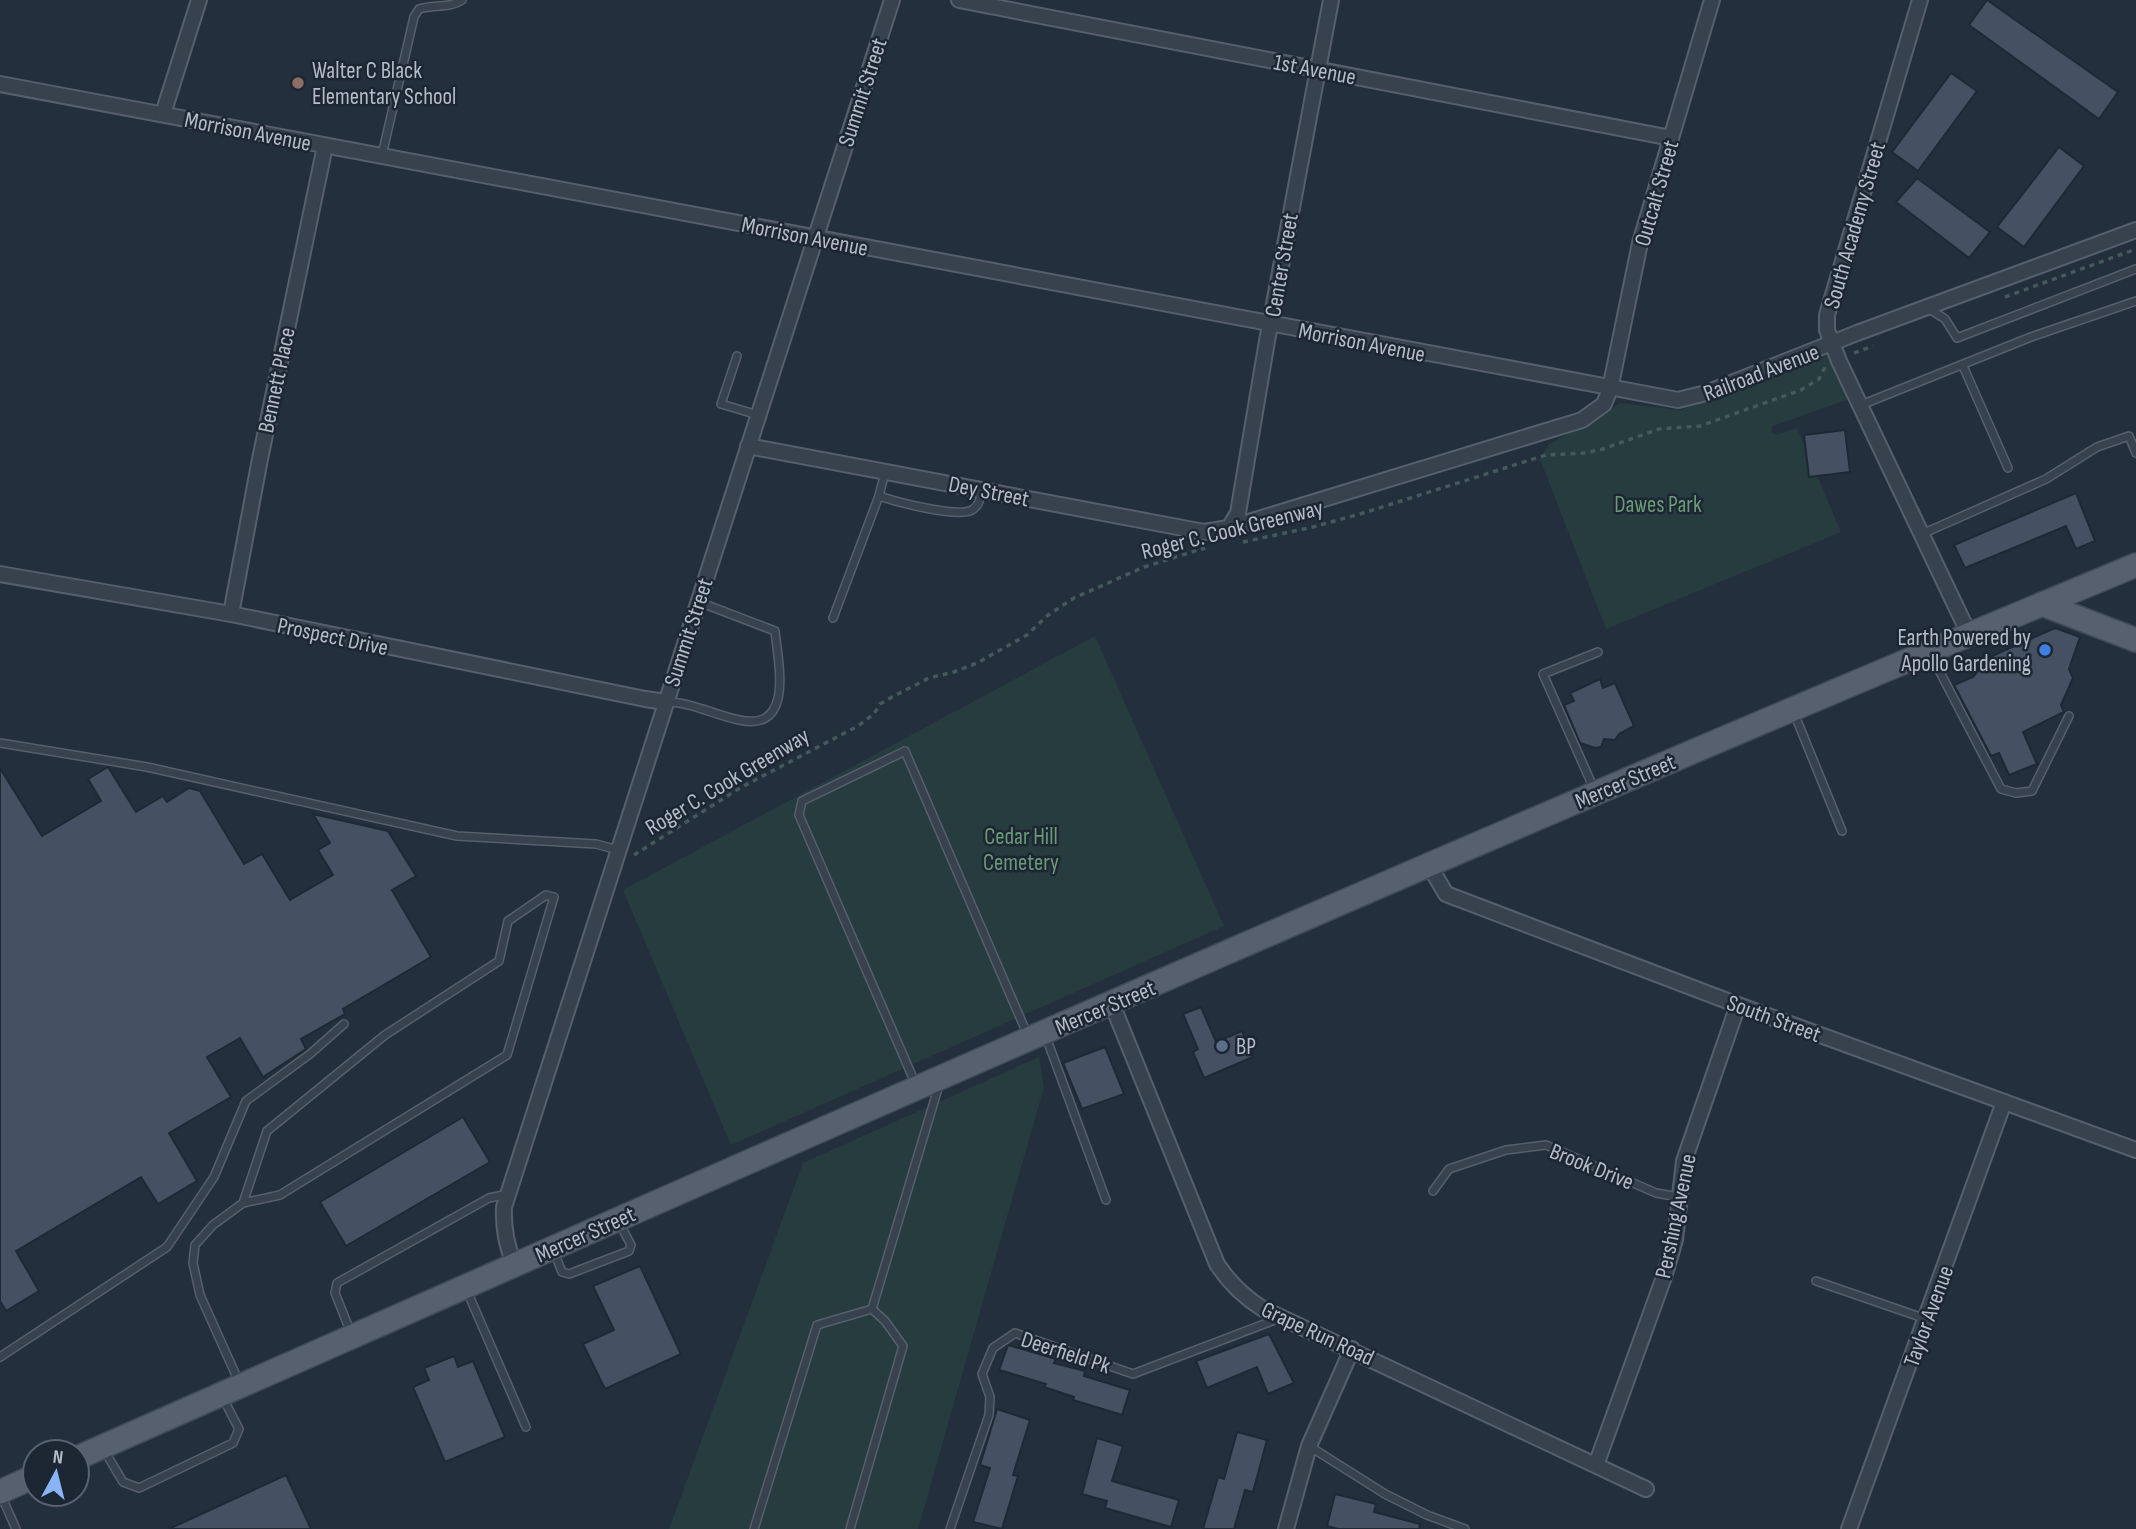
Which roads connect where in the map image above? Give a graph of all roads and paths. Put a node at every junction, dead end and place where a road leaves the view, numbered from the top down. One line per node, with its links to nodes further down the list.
1 (199, 0): 10 (street)
2 (462, 0): 13 (lane)
3 (892, 0): 15 (street, Summit Street)
4 (959, 0): 8 (street, 1st Avenue)
5 (1331, 0): 8 (street, Center Street)
6 (1712, 0): 11 (street, Outcalt Street)
7 (1920, 0): 20 (street, South Academy Street)
8 (1317, 70): 11 (street, 1st Avenue); 19 (street, Center Street)
9 (0, 84): 10 (street, Morrison Avenue)
10 (163, 114): 12 (street, Morrison Avenue)
11 (1671, 138): 24 (street, Outcalt Street)
12 (325, 146): 13 (street, Morrison Avenue); 41 (street, Bennett Place)
13 (382, 156): 15 (street, Morrison Avenue)
14 (2136, 230): 18 (street, Railroad Avenue)
15 (815, 237): 19 (street, Morrison Avenue); 26 (street, Summit Street)
16 (2136, 269): 18 (lane)
17 (2136, 301): 22 (lane)
18 (1927, 307): 20 (street, Railroad Avenue)
19 (1270, 324): 24 (street, Morrison Avenue); 33 (street, Center Street)
20 (1831, 344): 24 (street, Railroad Avenue); 25 (street, South Academy Street)
21 (737, 356): 26 (lane)
22 (1963, 366): 25 (lane); 29 (lane)
23 (1825, 367): 35 (path, Roger C. Cook Greenway)
24 (1610, 389): 33 (street)
25 (1861, 405): 34 (street, South Academy Street)
26 (758, 415): 27 (street, Summit Street)
27 (748, 446): 30 (street, Dey Street); 39 (street, Summit Street)
28 (2136, 453): 34 (lane)
29 (2008, 468)
30 (885, 471): 31 (street, Dey Street); 32 (lane)
31 (982, 489): 32 (lane); 33 (street, Dey Street)
32 (880, 496): 42 (lane)
33 (1229, 528)
34 (1922, 535): 43 (street, South Academy Street)
35 (1234, 543)
36 (1213, 546): 54 (path, Roger C. Cook Greenway)
37 (2134, 569): 40 (main road, Mercer Street)
38 (0, 574): 41 (street, Prospect Drive)
39 (698, 601): 47 (street, Summit Street); 47 (lane)
40 (2042, 604): 43 (main road, Mercer Street); 44 (main road)
41 (231, 614): 47 (street, Prospect Drive)
42 (833, 618)
43 (1969, 634): 45 (main road, Mercer Street)
44 (2136, 640)
45 (1929, 651): 48 (main road, Mercer Street); 49 (lane)
46 (1598, 652): 51 (lane)
47 (666, 702): 53 (street, Summit Street)
48 (1792, 709): 51 (main road, Mercer Street); 52 (lane)
49 (2070, 716)
50 (0, 743): 53 (lane)
51 (1596, 794): 55 (main road, Mercer Street)
52 (1842, 831)
53 (618, 850): 54 (street, Summit Street)
54 (614, 865): 65 (street, Summit Street)
55 (1429, 865): 56 (main road, Mercer Street); 57 (street, South Street)
56 (1112, 1004): 59 (main road, Mercer Street); 75 (street, Grape Run Road)
57 (1738, 1005): 62 (street, South Street); 66 (street, Pershing Avenue)
58 (344, 1024): 79 (lane)
59 (1037, 1036): 60 (main road, Mercer Street); 61 (lane); 67 (lane)
60 (941, 1078): 61 (main road, Mercer Street); 74 (lane)
61 (917, 1088): 69 (main road, Mercer Street)
62 (2004, 1102): 63 (street, South Street); 76 (street, Taylor Avenue)
63 (2136, 1150)
64 (1433, 1191): 66 (lane, Brook Drive)
65 (508, 1194): 71 (street, Summit Street); 77 (lane)
66 (1679, 1197): 85 (street, Pershing Avenue)
67 (1106, 1200)
68 (243, 1203): 68 (lane); 80 (lane)
69 (618, 1219): 70 (main road, Mercer Street); 70 (lane)
70 (552, 1248): 71 (main road, Mercer Street)
71 (514, 1265): 73 (main road, Mercer Street)
72 (1816, 1280): 76 (lane)
73 (465, 1287): 77 (main road, Mercer Street); 81 (lane)
74 (872, 1309): 90 (lane); 91 (lane)
75 (1281, 1318): 78 (street, Grape Run Road); 92 (lane, Deerfield Pk)
76 (1927, 1319): 95 (street, Taylor Avenue)
77 (353, 1336): 80 (main road, Mercer Street)
78 (1352, 1349): 83 (street); 85 (street, Grape Run Road)
79 (0, 1357)
80 (231, 1390): 82 (main road, Mercer Street); 82 (lane)
81 (526, 1427)
82 (101, 1447): 84 (main road, Mercer Street)
83 (1309, 1447): 93 (street); 94 (lane)
84 (91, 1452)
85 (1596, 1465): 87 (street, Grape Run Road)
86 (21, 1482): 88 (main road)
87 (1646, 1489)
88 (0, 1492): 89 (lane)
89 (17, 1529)
90 (754, 1529)
91 (850, 1529)
92 (950, 1529)
93 (1286, 1529)
94 (1465, 1529)
95 (1849, 1529)

